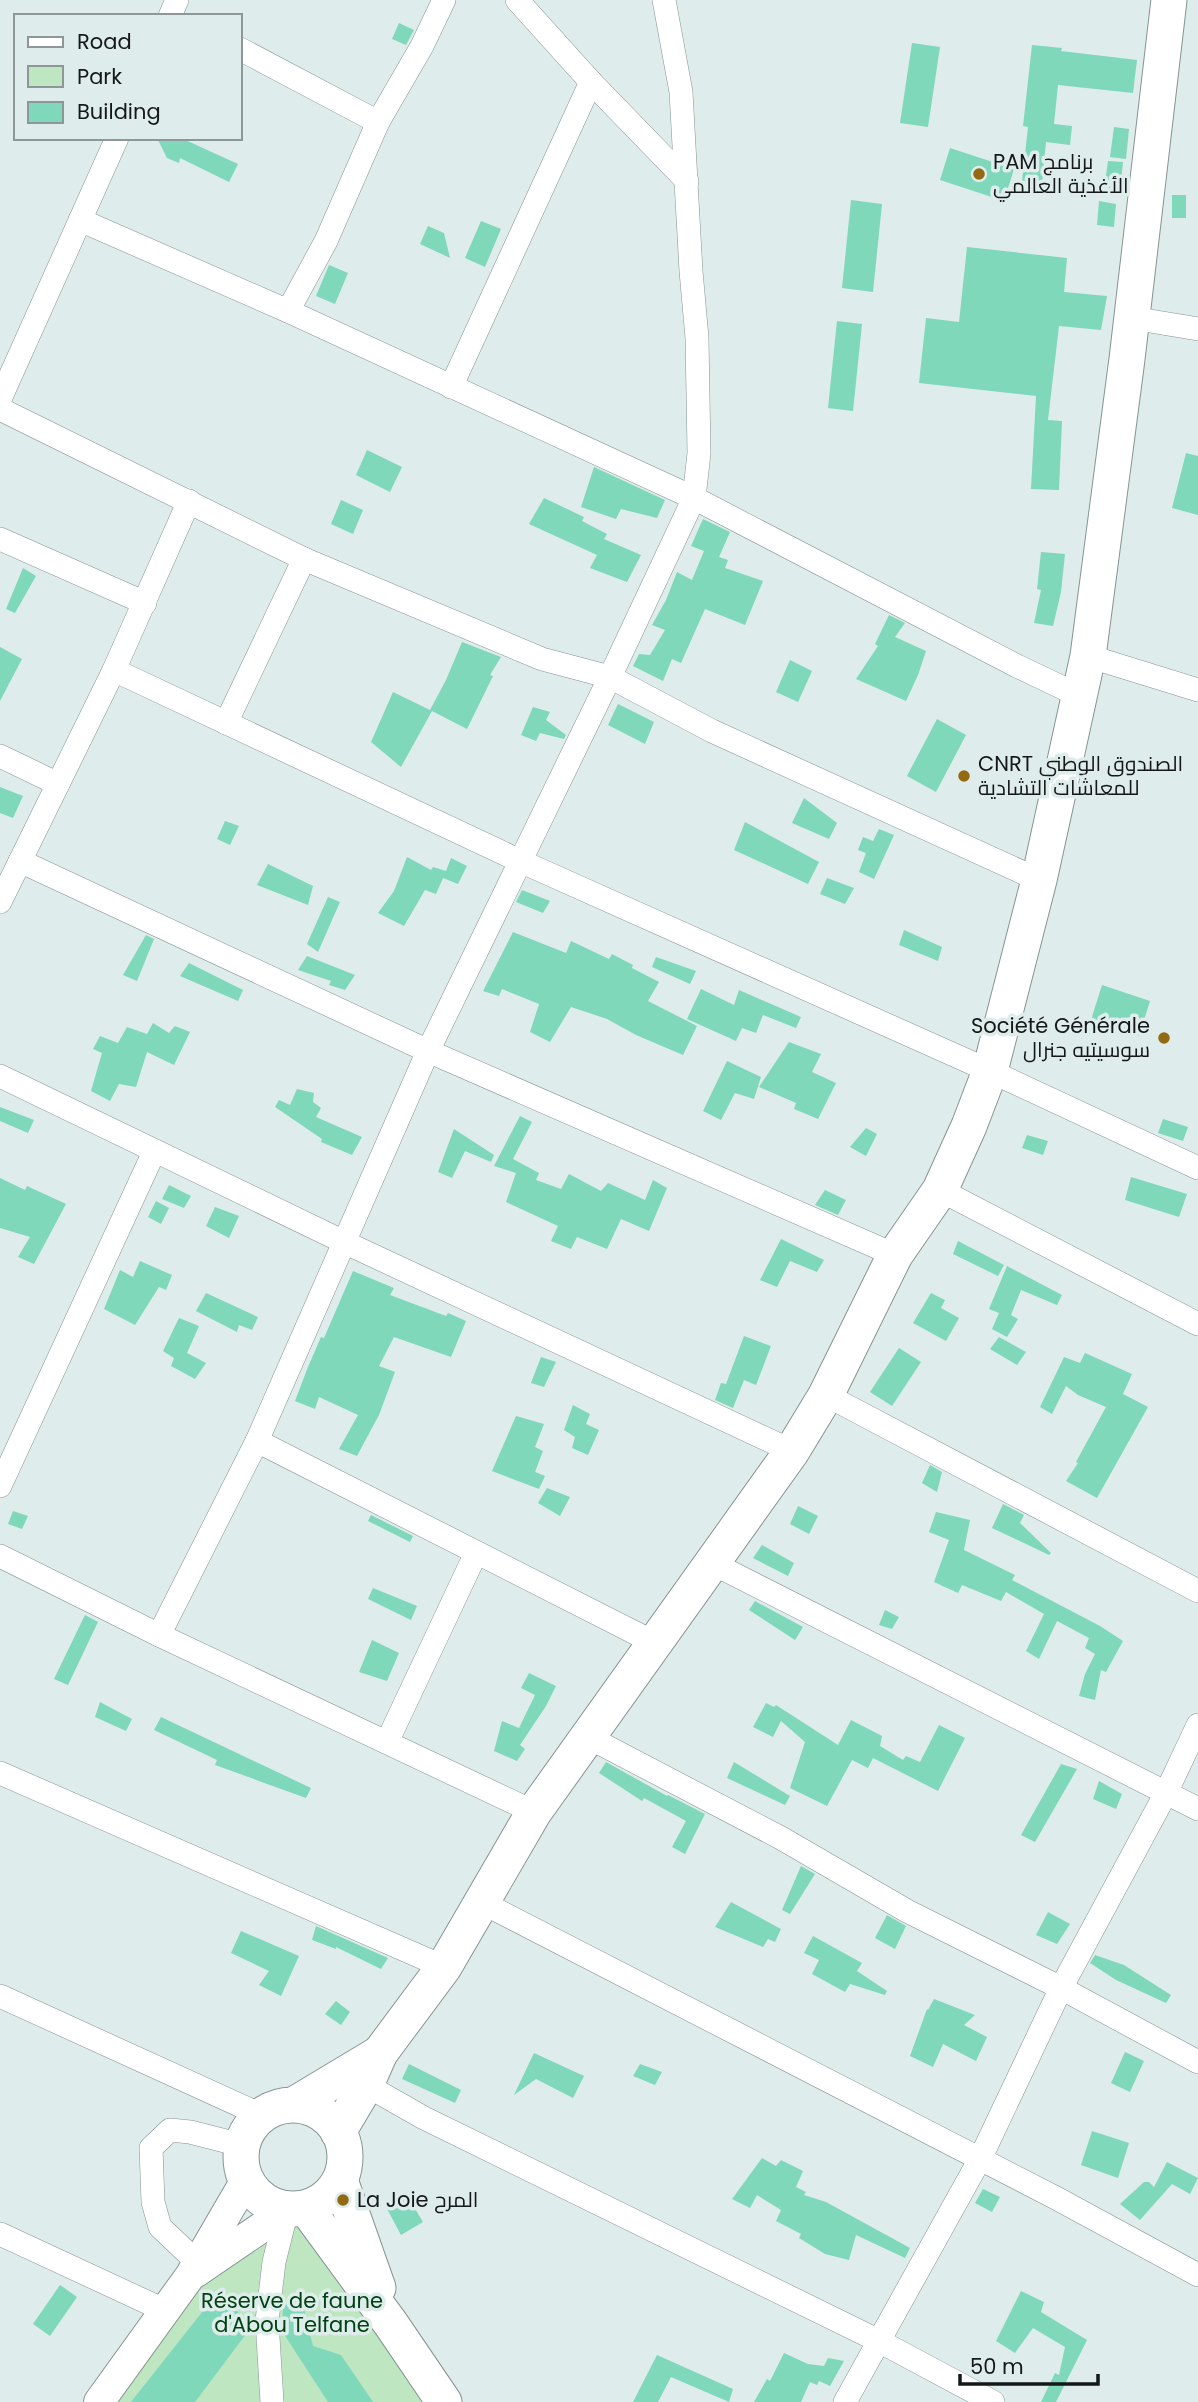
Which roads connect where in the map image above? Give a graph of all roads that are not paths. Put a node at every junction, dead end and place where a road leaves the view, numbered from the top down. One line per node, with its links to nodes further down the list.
1 (444, 0): 7 (street)
2 (517, 0): 6 (street)
3 (664, 0): 9 (street)
4 (1169, 0): 12 (highway)
5 (242, 50): 7 (street)
6 (591, 82): 9 (street); 14 (street)
7 (378, 122): 11 (street)
8 (116, 140): 10 (street)
9 (687, 181): 17 (street)
10 (80, 220): 11 (street); 15 (street)
11 (288, 312): 14 (street)
12 (1132, 318): 13 (street); 22 (highway)
13 (1198, 329)
14 (451, 387): 17 (street)
15 (0, 399)
16 (0, 409): 18 (street)
17 (694, 498): 24 (street); 26 (street)
18 (189, 501): 20 (street); 21 (street)
19 (0, 539): 21 (street)
20 (304, 559): 24 (street); 27 (street)
21 (145, 603): 23 (street)
22 (1088, 656): 25 (street); 26 (highway)
23 (114, 670): 27 (street); 29 (street)
24 (610, 677): 30 (street); 32 (street)
25 (1198, 690)
26 (1080, 696): 32 (highway)
27 (226, 723): 30 (street)
28 (0, 756): 29 (street)
29 (58, 783): 31 (street)
30 (520, 861): 34 (street); 35 (street)
31 (20, 862): 33 (street); 34 (street)
32 (1040, 880): 35 (highway)
33 (0, 902)
34 (428, 1051): 40 (street); 41 (street)
35 (990, 1071): 38 (street); 39 (highway)
36 (0, 1076): 37 (street)
37 (154, 1152): 40 (street); 46 (street)
38 (1198, 1168)
39 (940, 1190): 41 (highway); 42 (street)
40 (344, 1242): 44 (street); 45 (street)
41 (895, 1255): 43 (highway)
42 (1198, 1324)
43 (826, 1395): 45 (highway); 50 (street)
44 (257, 1441): 47 (street); 51 (street)
45 (792, 1451): 49 (highway)
46 (0, 1486)
47 (476, 1553): 52 (street); 55 (street)
48 (0, 1556): 51 (street)
49 (712, 1563): 52 (highway); 57 (street)
50 (1198, 1591)
51 (159, 1635): 55 (street)
52 (654, 1643): 54 (highway)
53 (1198, 1725): 57 (street)
54 (587, 1737): 59 (highway); 62 (street)
55 (387, 1742): 59 (street)
56 (0, 1773): 61 (street)
57 (1166, 1793): 58 (street); 62 (street)
58 (1198, 1810)
59 (534, 1812): 60 (highway)
60 (481, 1902): 61 (highway); 71 (street)
61 (444, 1967): 64 (highway)
62 (1061, 1988): 65 (street); 71 (street)
63 (0, 1996): 68 (street)
64 (380, 2053): 66 (highway); 67 (highway)
65 (1198, 2063)
66 (366, 2085): 69 (highway); 80 (street)
67 (295, 2104): 68 (highway); 69 (highway)
68 (261, 2115): 70 (highway)
69 (338, 2132): 73 (highway)
70 (241, 2145): 72 (highway); 76 (street)
71 (980, 2159): 77 (street); 80 (street)
72 (246, 2180): 74 (highway); 76 (main road)
73 (340, 2180): 74 (highway); 79 (highway)
74 (297, 2209): 76 (main road); 79 (highway); 82 (street)
75 (0, 2234): 78 (street)
76 (194, 2269): 78 (main road)
77 (1198, 2275)
78 (166, 2311): 81 (main road)
79 (391, 2324): 83 (highway)
80 (879, 2341): 84 (street); 85 (street)
81 (99, 2402)
82 (272, 2402)
83 (444, 2402)
84 (845, 2402)
85 (993, 2402)

